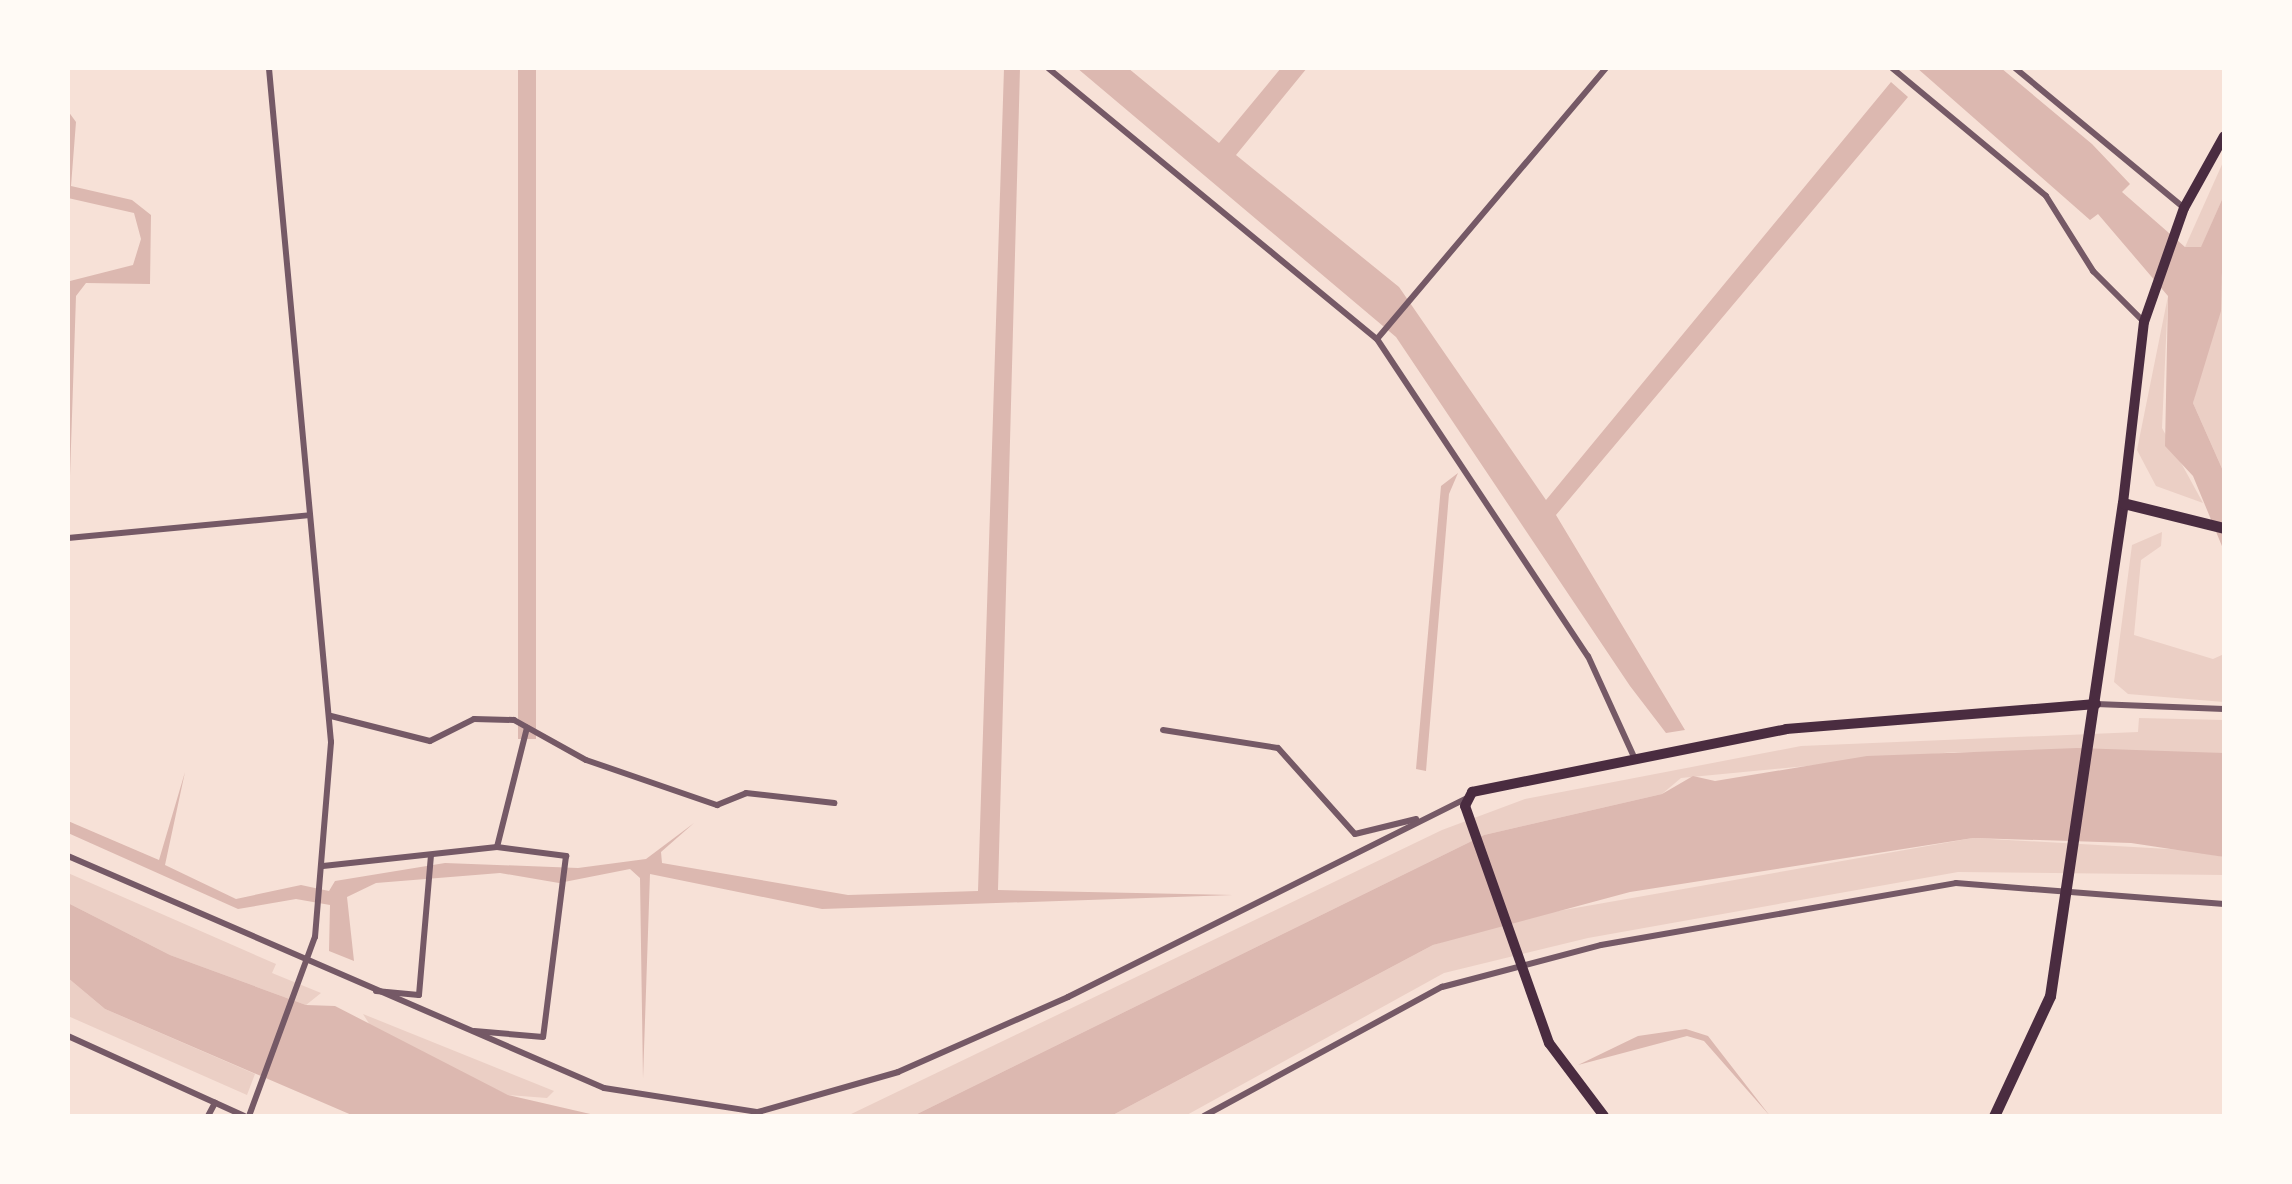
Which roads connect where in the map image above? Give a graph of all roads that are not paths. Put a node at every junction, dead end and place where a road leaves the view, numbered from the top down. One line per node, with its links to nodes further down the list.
1 (269, 68): 11 (street)
2 (1048, 68): 9 (street)
3 (1606, 68): 9 (street)
4 (1892, 68): 8 (street)
5 (2015, 68): 7 (street)
6 (2224, 136): 7 (main road)
7 (2184, 208): 8 (main road)
8 (2144, 322): 10 (main road)
9 (1380, 336): 19 (street)
10 (2123, 503): 12 (main road); 14 (main road)
11 (310, 515): 13 (street); 16 (street)
12 (2224, 528)
13 (70, 538)
14 (2096, 704): 15 (street); 19 (main road); 27 (main road)
15 (2224, 709)
16 (331, 716): 17 (street); 26 (street)
17 (527, 728): 21 (street); 23 (street)
18 (1163, 730): 22 (street)
19 (1634, 757): 20 (main road)
20 (1465, 802): 22 (street); 29 (main road)
21 (834, 803)
22 (1422, 819): 32 (street)
23 (497, 847): 25 (street); 32 (street)
24 (68, 856): 30 (street)
25 (431, 858): 26 (street); 31 (street)
26 (323, 866): 30 (street)
27 (2072, 893): 28 (street); 29 (street); 39 (main road)
28 (2224, 904)
29 (1518, 962): 37 (street); 38 (main road)
30 (307, 964): 31 (street); 35 (street)
31 (366, 990): 32 (street)
32 (469, 1031)
33 (68, 1036): 34 (street)
34 (215, 1103): 35 (street); 36 (street)
35 (248, 1114)
36 (208, 1116)
37 (1204, 1116)
38 (1604, 1116)
39 (1994, 1116)

